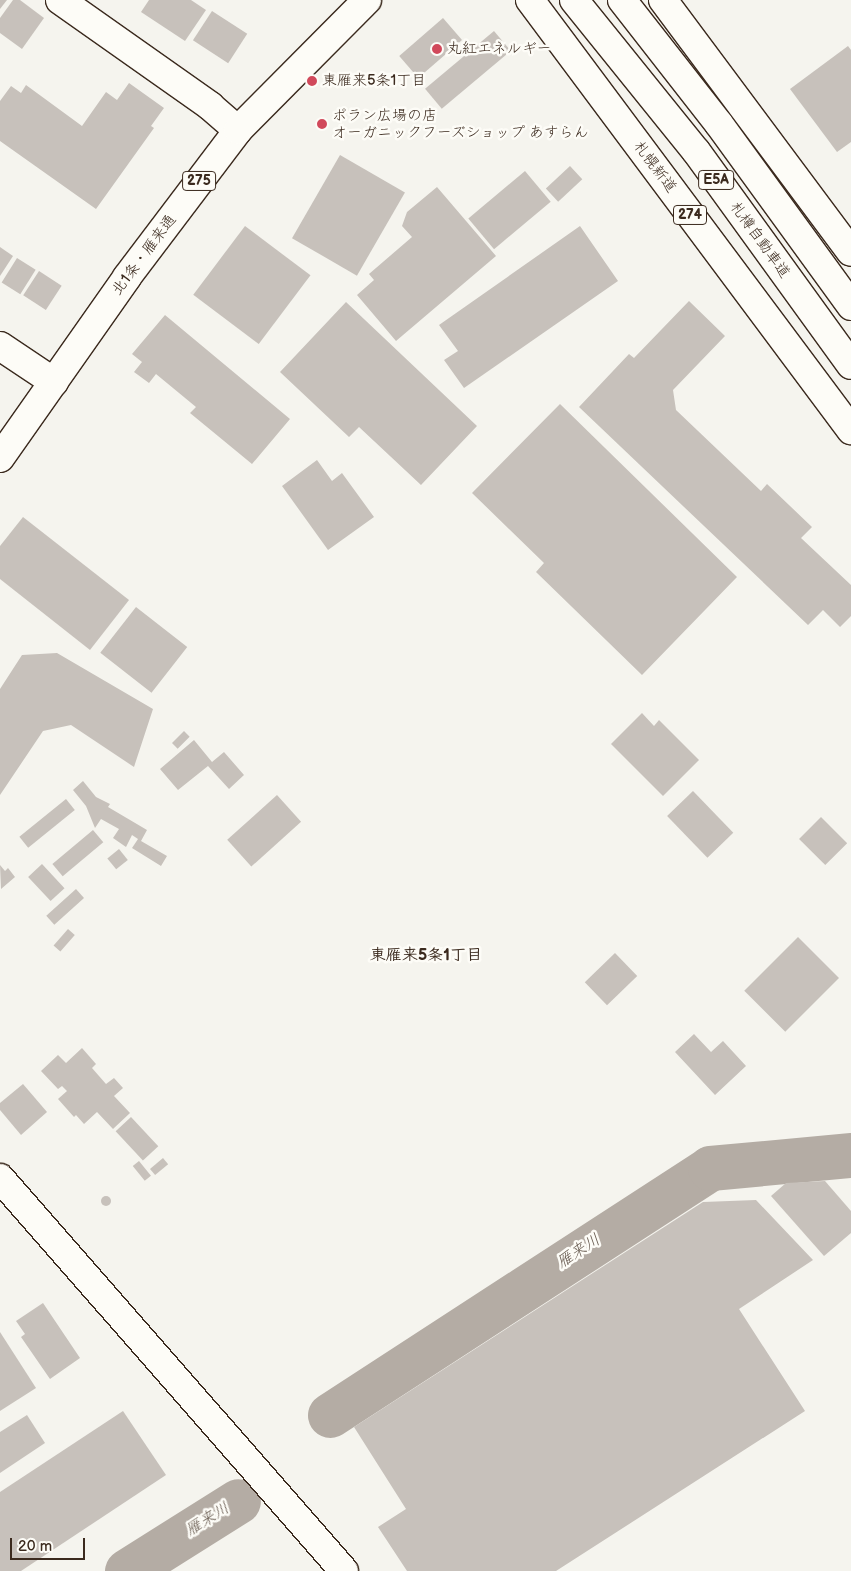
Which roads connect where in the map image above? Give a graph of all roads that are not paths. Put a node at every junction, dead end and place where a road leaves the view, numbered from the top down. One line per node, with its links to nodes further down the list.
1 (60, 0): 7 (main road)
2 (367, 0): 7 (main road, 北1条・雁来通 / 275)
3 (530, 0): 13 (main road, 札幌新道 / 274)
4 (574, 0): 11 (main road, 札樽自動車道 / E5A)
5 (622, 0): 9 (main road, E5A)
6 (672, 3): 8 (main road)
7 (238, 130): 12 (main road, 北1条・雁来通 / 275)
8 (851, 252)
9 (851, 306)
10 (0, 346): 12 (main road)
11 (851, 365)
12 (54, 382): 14 (main road, 北1条・雁来通 / 275)
13 (851, 430)
14 (0, 458)
15 (0, 1178): 16 (main road)
16 (344, 1571)

